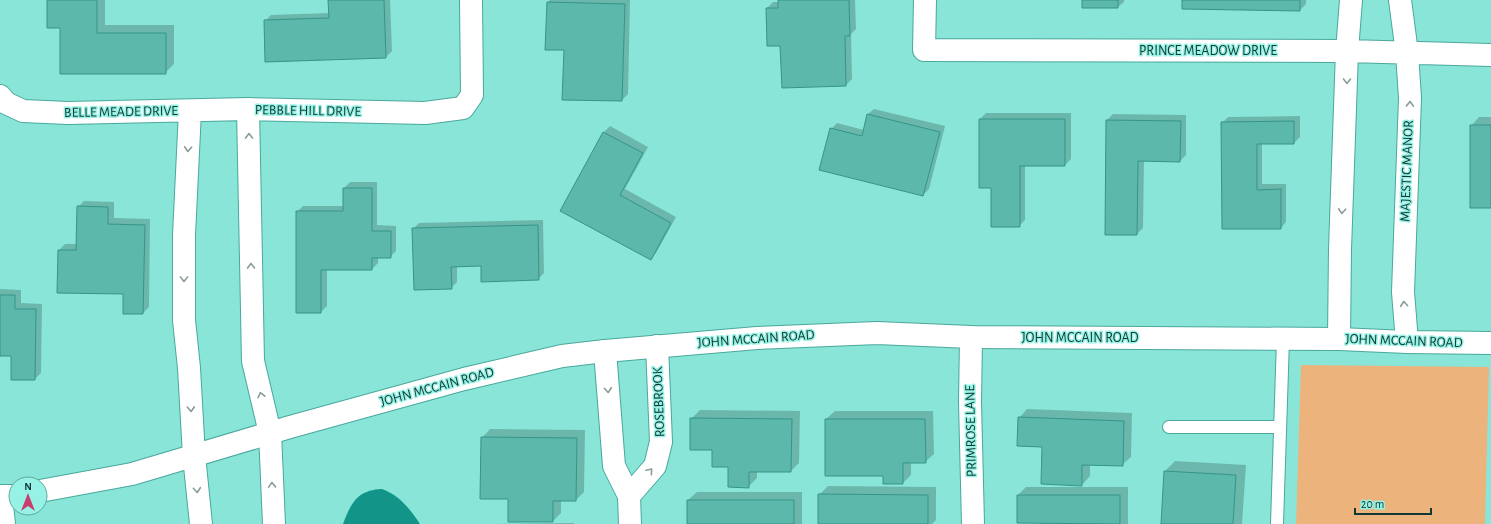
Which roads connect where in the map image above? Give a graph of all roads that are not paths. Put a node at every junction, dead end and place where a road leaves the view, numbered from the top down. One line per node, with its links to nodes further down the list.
1 (471, 0): 9 (street, PEBBLE HILL DRIVE)
2 (925, 0): 5 (street, PRINCE MEADOW DRIVE)
3 (1351, 0): 5 (street)
4 (1400, 0): 6 (street, MAJESTIC MANOR)
5 (1347, 51): 6 (street, PRINCE MEADOW DRIVE); 13 (street, one-way to 13)
6 (1407, 53): 7 (street, PRINCE MEADOW DRIVE); 14 (street, MAJESTIC MANOR, one-way to 6)
7 (1491, 55)
8 (0, 96): 10 (street, BELLE MEADE DRIVE)
9 (248, 109): 10 (street, BELLE MEADE DRIVE); 20 (street, PEBBLE HILL DRIVE, one-way to 9)
10 (190, 110): 21 (street, one-way to 21)
11 (971, 337): 12 (street, JOHN MCCAIN ROAD); 16 (street, JOHN MCCAIN ROAD); 29 (street, PRIMROSE LANE)
12 (1283, 339): 13 (street, JOHN MCCAIN ROAD); 19 (lane)
13 (1339, 339): 14 (street, JOHN MCCAIN ROAD)
14 (1407, 342): 15 (street, JOHN MCCAIN ROAD)
15 (1491, 343)
16 (657, 346): 17 (street, JOHN MCCAIN ROAD); 24 (street, ROSEBROOK, one-way to 16)
17 (605, 351): 20 (street, JOHN MCCAIN ROAD); 24 (street, one-way to 24)
18 (1169, 427): 19 (lane)
19 (1280, 427): 30 (lane)
20 (270, 433): 21 (street, JOHN MCCAIN ROAD); 27 (street, PEBBLE HILL DRIVE, one-way to 20)
21 (194, 456): 22 (street, JOHN MCCAIN ROAD); 26 (street, one-way to 26)
22 (48, 490)
23 (6, 496): 25 (street)
24 (630, 496): 28 (street)
25 (4, 524)
26 (200, 524)
27 (274, 524)
28 (630, 524)
29 (973, 524)
30 (1277, 524)

